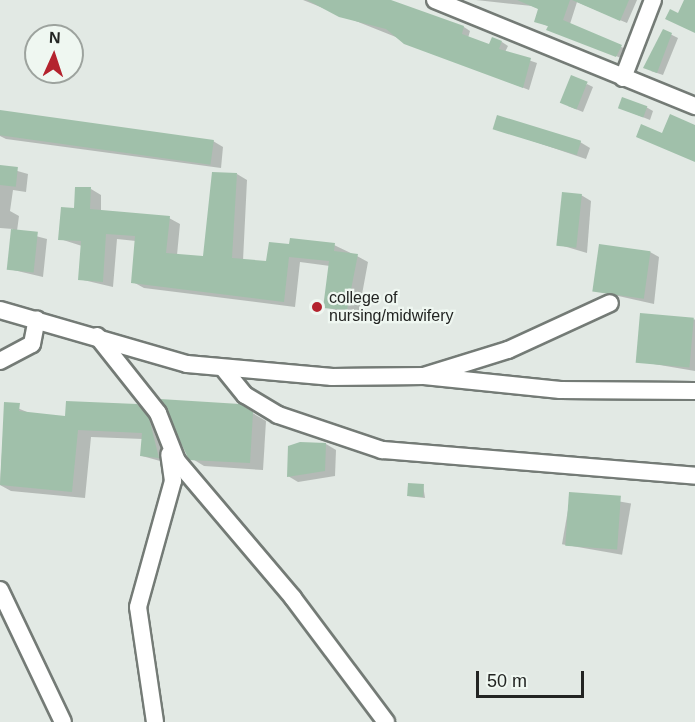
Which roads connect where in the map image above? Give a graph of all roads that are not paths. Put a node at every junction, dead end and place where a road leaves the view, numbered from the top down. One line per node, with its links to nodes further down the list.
1 (435, 0): 3 (street)
2 (653, 0): 3 (street)
3 (623, 78): 4 (street)
4 (695, 106)
5 (610, 303): 11 (street)
6 (0, 310): 7 (street)
7 (37, 319): 8 (street); 9 (street)
8 (98, 336): 10 (street); 13 (street)
9 (0, 361)
10 (223, 368): 11 (street); 14 (street)
11 (424, 376): 12 (street)
12 (695, 391)
13 (167, 438): 17 (street); 18 (street)
14 (695, 476)
15 (0, 590): 16 (street)
16 (63, 722)
17 (155, 722)
18 (386, 722)

